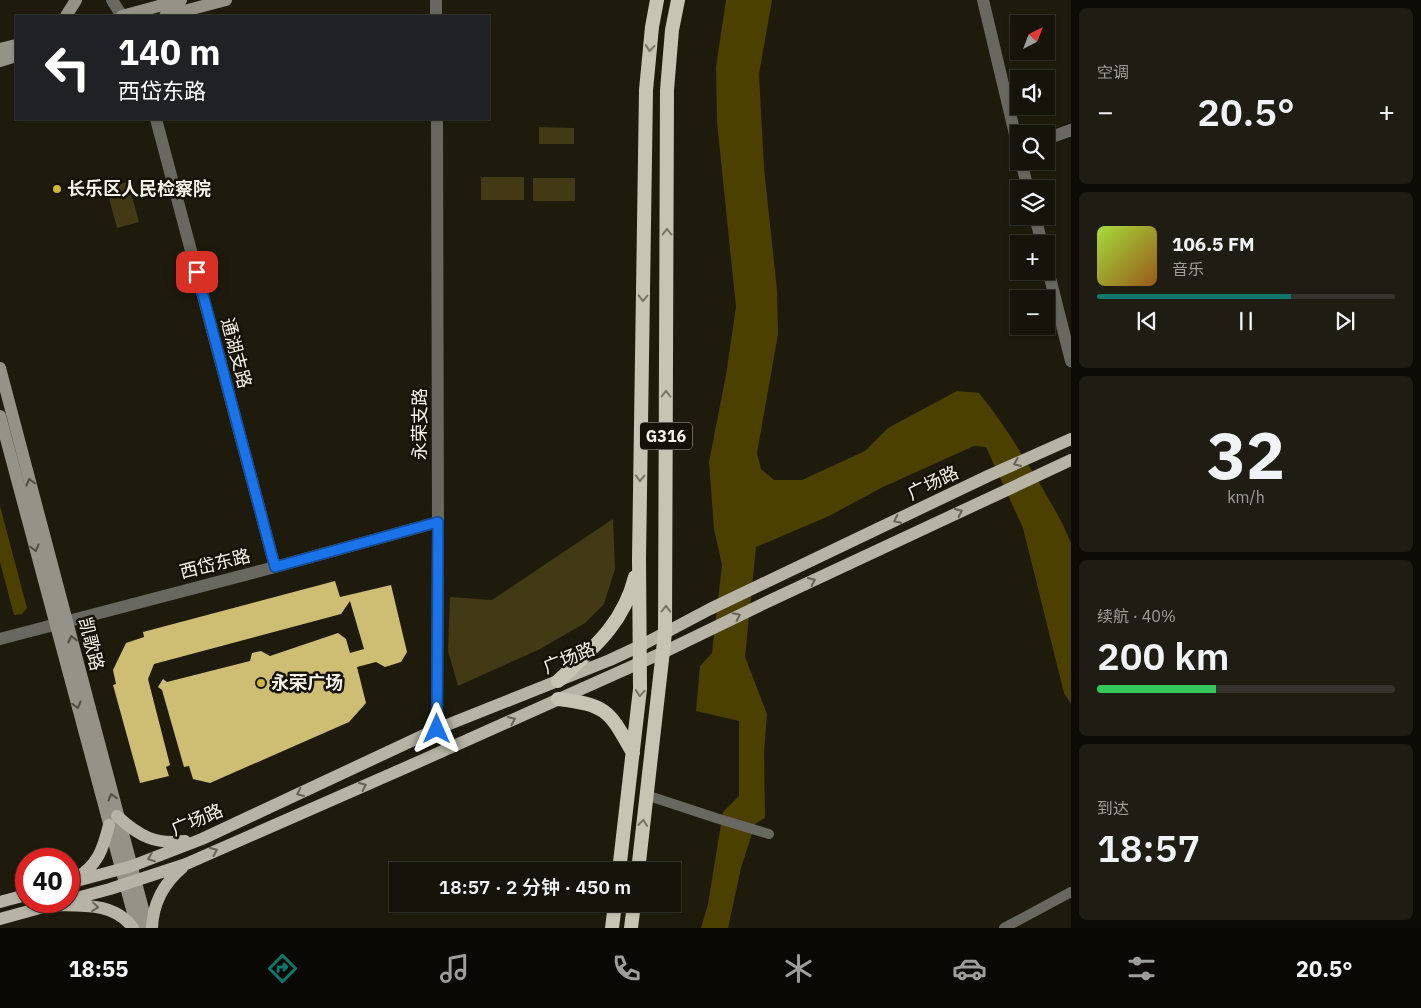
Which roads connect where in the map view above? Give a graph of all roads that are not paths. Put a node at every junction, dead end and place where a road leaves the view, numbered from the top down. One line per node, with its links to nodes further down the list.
1 (76, 0): 9 (main road)
2 (112, 0): 10 (street)
3 (181, 0): 11 (main road)
4 (226, 0): 12 (main road)
5 (436, 0): 13 (street)
6 (657, 0): 30 (highway, G316, one-way to 30)
7 (678, 0): 33 (highway, G316, one-way to 7)
8 (983, 0): 20 (street)
9 (67, 15)
10 (121, 15)
11 (126, 15)
12 (169, 15)
13 (436, 15)
14 (15, 45): 15 (main road)
15 (0, 49)
16 (15, 56): 17 (main road)
17 (0, 61)
18 (156, 120): 31 (street, 通湖支路)
19 (437, 120): 29 (street, 永荣支路)
20 (1013, 125)
21 (1071, 130): 22 (street)
22 (1055, 136)
23 (1051, 280): 24 (street)
24 (1071, 361)
25 (0, 368): 32 (main road, 凯歌路, one-way to 25)
26 (0, 416): 32 (main road, 凯歌路, one-way to 32)
27 (1071, 439): 33 (main road, 广场路, one-way to 33)
28 (1071, 460): 36 (main road, 广场路, one-way to 28)
29 (438, 522): 31 (street, 西岱东路); 40 (street, 永荣支路)
30 (639, 559): 35 (highway, G316); 38 (highway)
31 (275, 567): 32 (street, 西岱东路)
32 (61, 622): 34 (street, 西岱东路); 43 (main road, 凯歌路)
33 (665, 633): 35 (main road, 广场路); 36 (highway, G316)
34 (0, 638)
35 (640, 646): 37 (highway, G316); 38 (main road, 广场路)
36 (664, 652): 37 (main road, 广场路); 42 (highway, G316)
37 (640, 663): 39 (main road, 广场路); 41 (highway, G316, one-way to 41)
38 (558, 681): 40 (main road, 广场路)
39 (558, 699): 41 (highway); 48 (main road, 广场路, one-way to 39)
40 (437, 729): 45 (main road, 广场路, one-way to 45)
41 (632, 753): 46 (highway, G316)
42 (646, 795): 44 (street); 47 (highway, G316, one-way to 42)
43 (113, 821): 45 (main road); 49 (main road, 凯歌路); 50 (main road)
44 (769, 834)
45 (202, 838): 49 (main road, 广场路, one-way to 49)
46 (620, 862)
47 (639, 862)
48 (186, 864): 52 (main road, 广场路); 64 (main road)
49 (126, 868): 51 (main road, 广场路); 52 (main road, 凯歌路)
50 (80, 876)
51 (80, 880)
52 (130, 882): 55 (main road, 广场路); 63 (main road, 凯歌路); 64 (main road, 凯歌路)
53 (1071, 892): 67 (street)
54 (15, 897): 56 (main road)
55 (80, 897)
56 (0, 902)
57 (80, 907): 62 (main road, one-way to 62)
58 (614, 912): 65 (highway)
59 (633, 912): 66 (highway)
60 (21, 913): 61 (main road)
61 (0, 919)
62 (133, 928)
63 (137, 928)
64 (150, 928)
65 (612, 928)
66 (631, 928)
67 (1004, 928)

